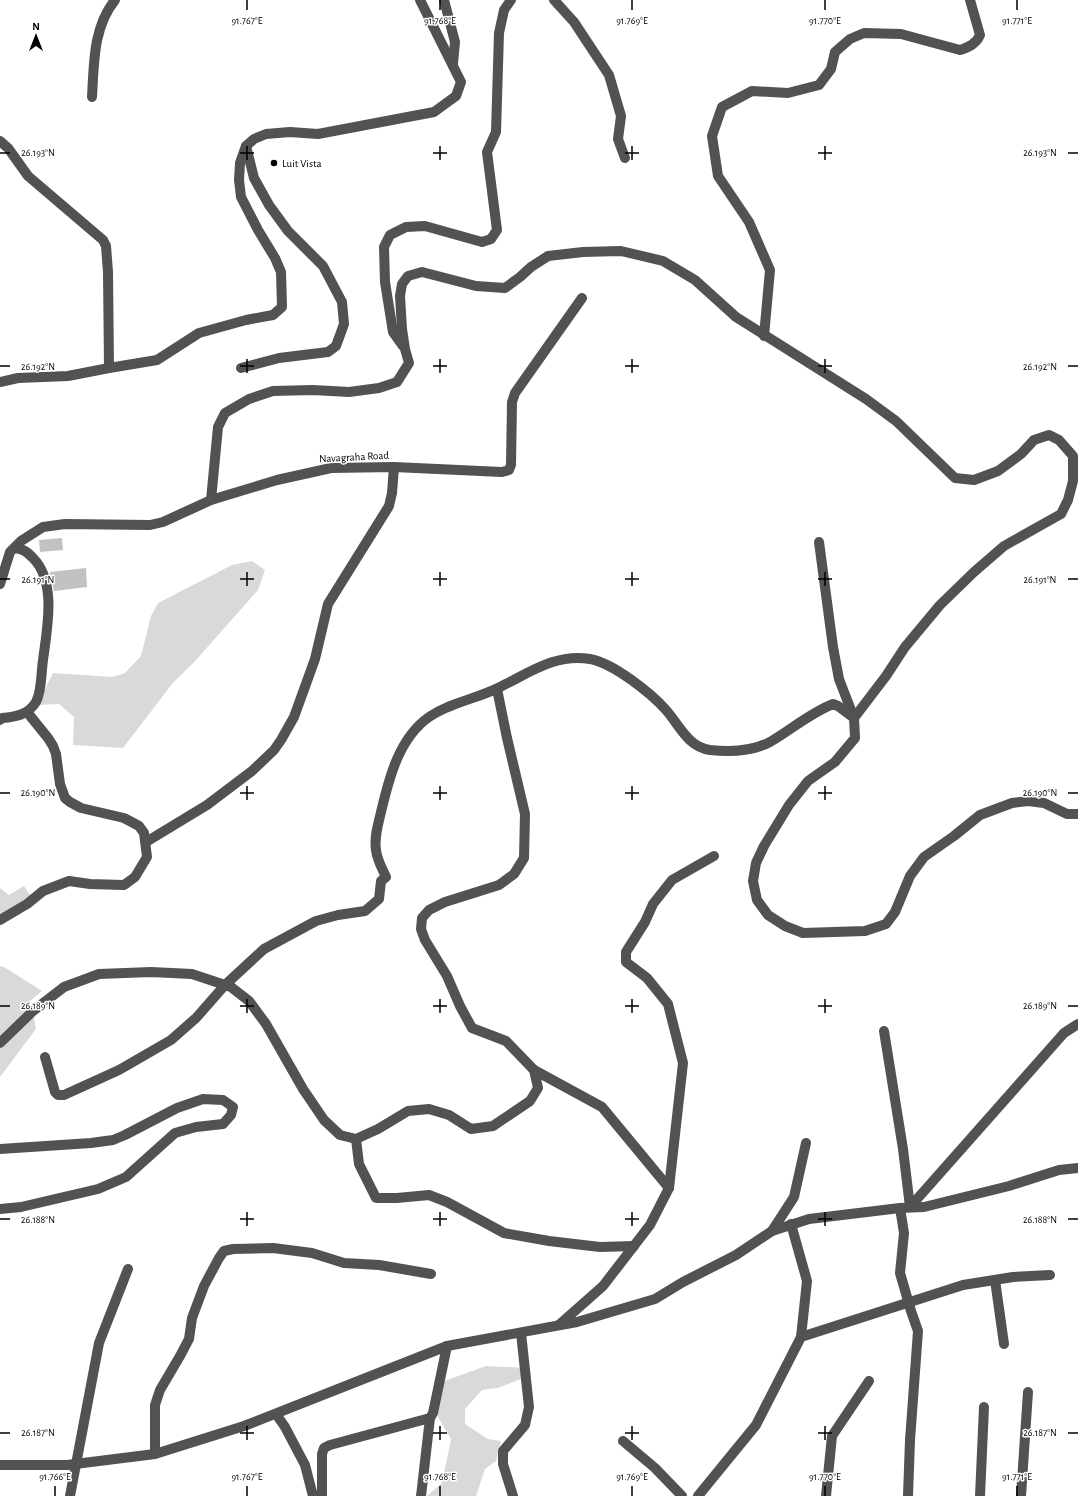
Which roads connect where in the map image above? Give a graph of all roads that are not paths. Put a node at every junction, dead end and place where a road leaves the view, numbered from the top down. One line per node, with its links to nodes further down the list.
1 (115, 0): 8 (street)
2 (420, 0): 7 (street)
3 (444, 0): 7 (street)
4 (511, 0): 14 (street)
5 (554, 0): 11 (street)
6 (970, 0): 13 (street)
7 (453, 65): 10 (street)
8 (92, 97)
9 (0, 142): 15 (street)
10 (246, 146): 15 (street); 16 (street)
11 (625, 158)
12 (582, 298): 18 (street, Navagraha Road)
13 (764, 336): 14 (street); 19 (street)
14 (405, 348): 20 (street)
15 (109, 368): 17 (street)
16 (241, 368)
17 (0, 382)
18 (394, 467): 20 (street, Navagraha Road); 29 (street)
19 (1076, 471): 26 (street)
20 (211, 500): 22 (street, Navagraha Road)
21 (819, 542): 26 (street)
22 (15, 548): 23 (street, Navagraha Road); 25 (street)
23 (0, 584)
24 (497, 689): 26 (street); 32 (street); 37 (street)
25 (27, 712): 27 (street); 29 (street)
26 (854, 718): 28 (street)
27 (0, 720)
28 (1078, 814)
29 (146, 842): 31 (street)
30 (714, 856): 42 (street)
31 (0, 920)
32 (225, 985): 35 (street); 36 (street); 38 (street)
33 (1078, 1024): 43 (street)
34 (884, 1031): 43 (street)
35 (0, 1043)
36 (45, 1057)
37 (534, 1070): 38 (street); 42 (street)
38 (356, 1139): 47 (street)
39 (806, 1143): 46 (street)
40 (0, 1149): 44 (street)
41 (1078, 1168): 43 (street)
42 (669, 1188): 47 (street)
43 (905, 1208): 45 (street); 52 (street)
44 (0, 1209)
45 (791, 1224): 46 (street); 55 (street)
46 (772, 1231): 53 (street)
47 (634, 1246): 53 (street)
48 (128, 1269): 65 (street)
49 (431, 1274): 64 (street)
50 (1050, 1275): 51 (street)
51 (995, 1280): 52 (street); 56 (street)
52 (908, 1303): 55 (street); 75 (street)
53 (559, 1326): 54 (street)
54 (521, 1333): 57 (street); 71 (street)
55 (801, 1337): 73 (street)
56 (1004, 1344)
57 (447, 1346): 61 (street); 62 (street)
58 (869, 1381): 74 (street)
59 (1028, 1392): 77 (street)
60 (984, 1408): 76 (street)
61 (276, 1414): 64 (street); 68 (street)
62 (430, 1418): 69 (street); 70 (street)
63 (623, 1441): 72 (street)
64 (155, 1454): 65 (street)
65 (77, 1464): 66 (street); 67 (street)
66 (0, 1465)
67 (70, 1496)
68 (313, 1496)
69 (322, 1496)
70 (421, 1496)
71 (513, 1496)
72 (682, 1496)
73 (698, 1496)
74 (826, 1496)
75 (908, 1496)
76 (980, 1496)
77 (1021, 1496)

